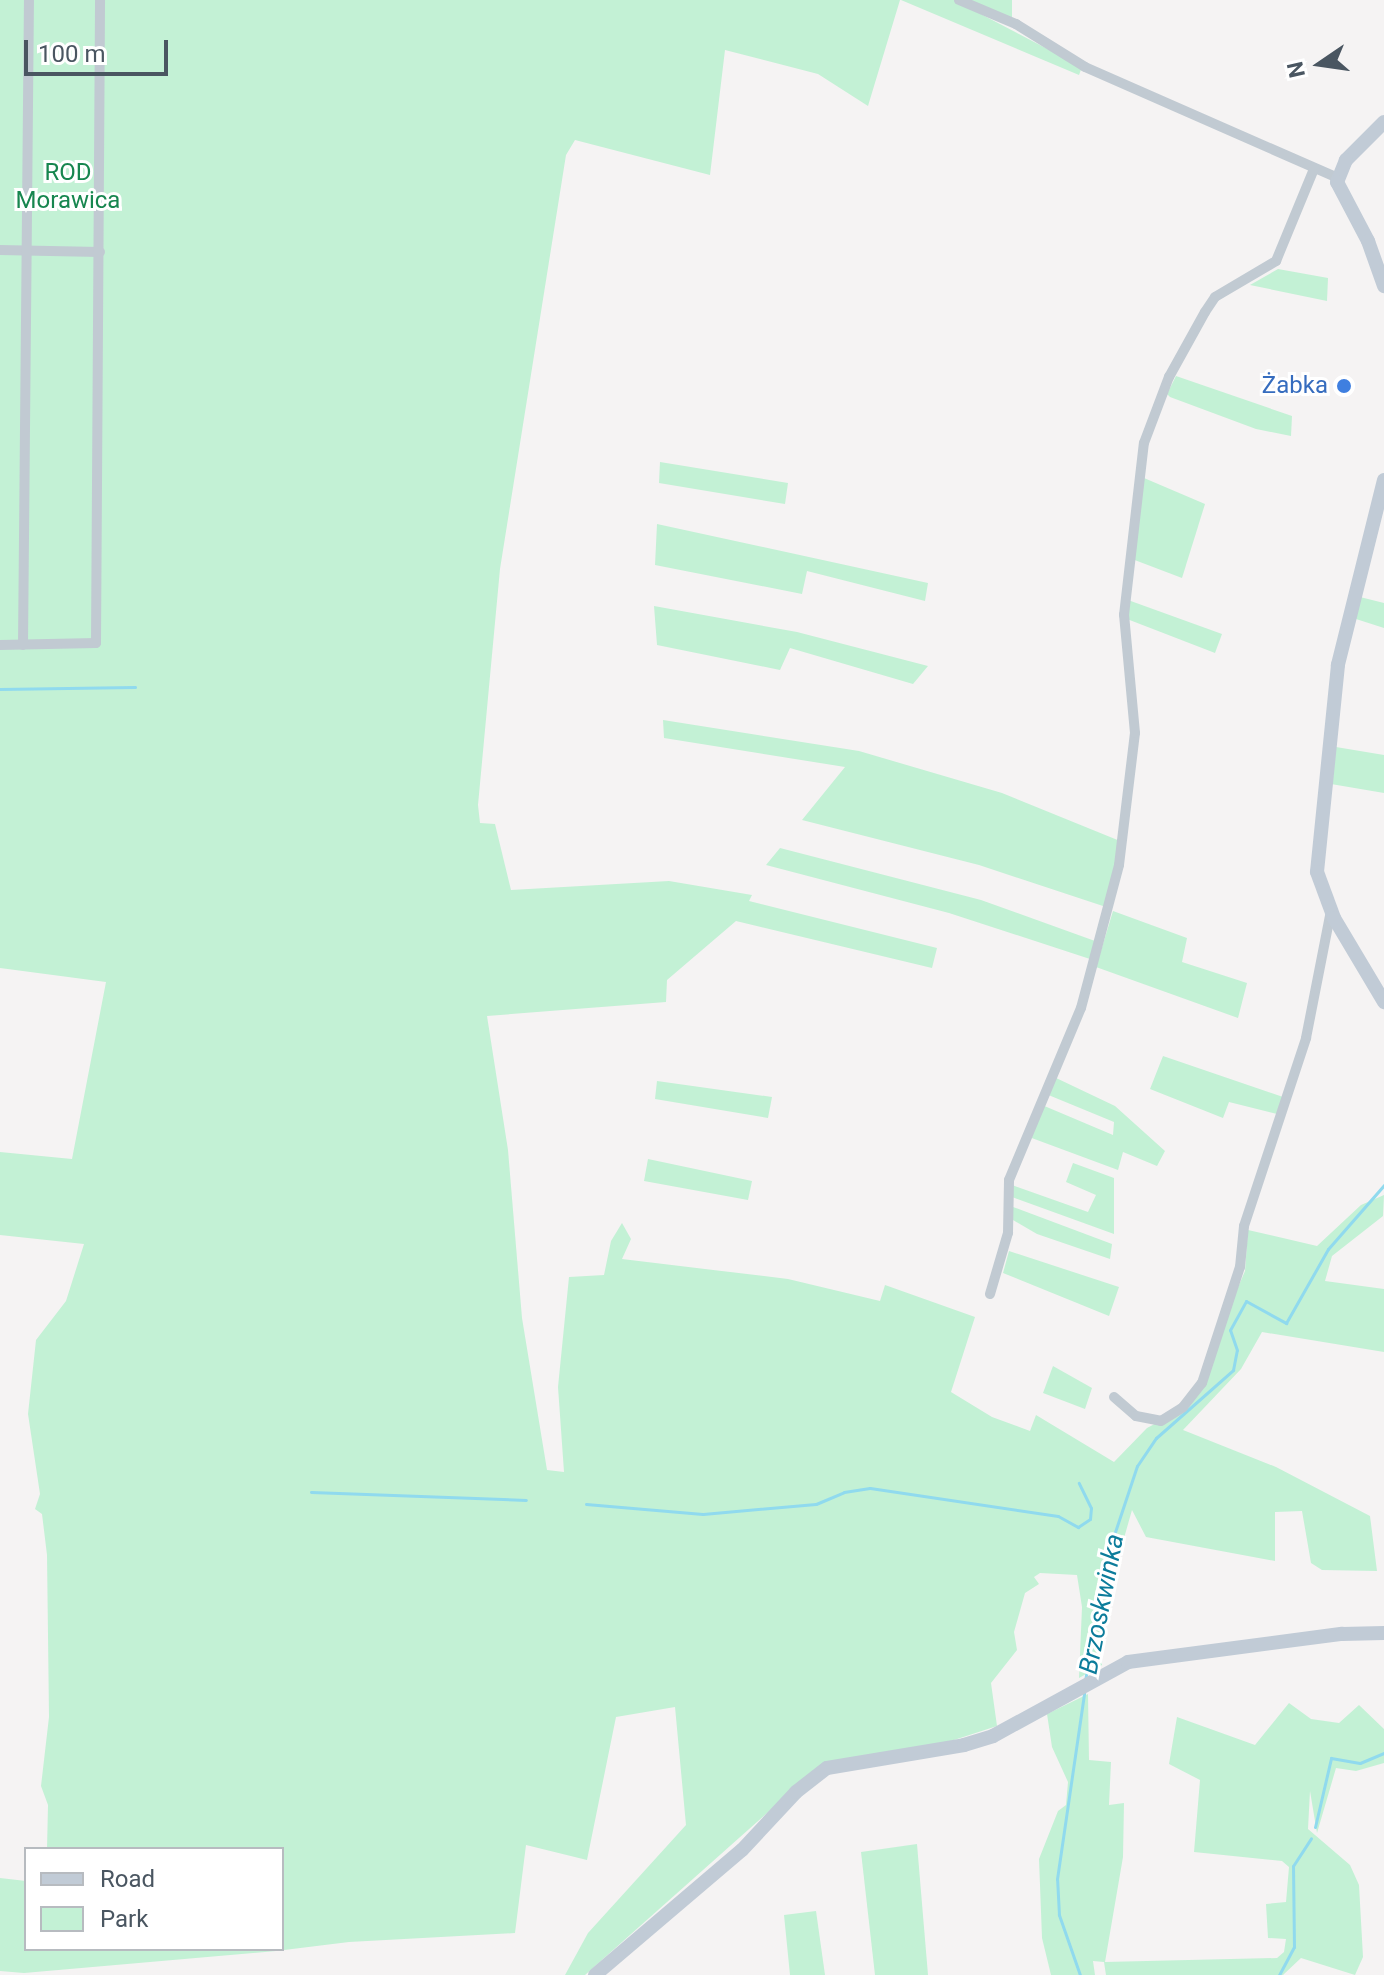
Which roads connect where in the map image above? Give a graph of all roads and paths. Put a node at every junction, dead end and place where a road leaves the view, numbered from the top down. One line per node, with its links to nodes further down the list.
1 (29, 0): 8 (street)
2 (100, 0): 9 (street)
3 (959, 0): 5 (street)
4 (1384, 122): 6 (street)
5 (1314, 169): 6 (street); 17 (street)
6 (1338, 178): 10 (street)
7 (0, 250): 8 (street)
8 (27, 250): 9 (street); 14 (street)
9 (100, 252): 14 (street)
10 (1384, 286)
11 (1384, 480): 12 (street)
12 (1382, 496): 15 (street)
13 (0, 645): 14 (street)
14 (23, 645)
15 (1331, 910): 16 (street); 18 (street)
16 (1384, 1002)
17 (990, 1294)
18 (1114, 1397)
19 (1384, 1633): 20 (street)
20 (595, 1975)

